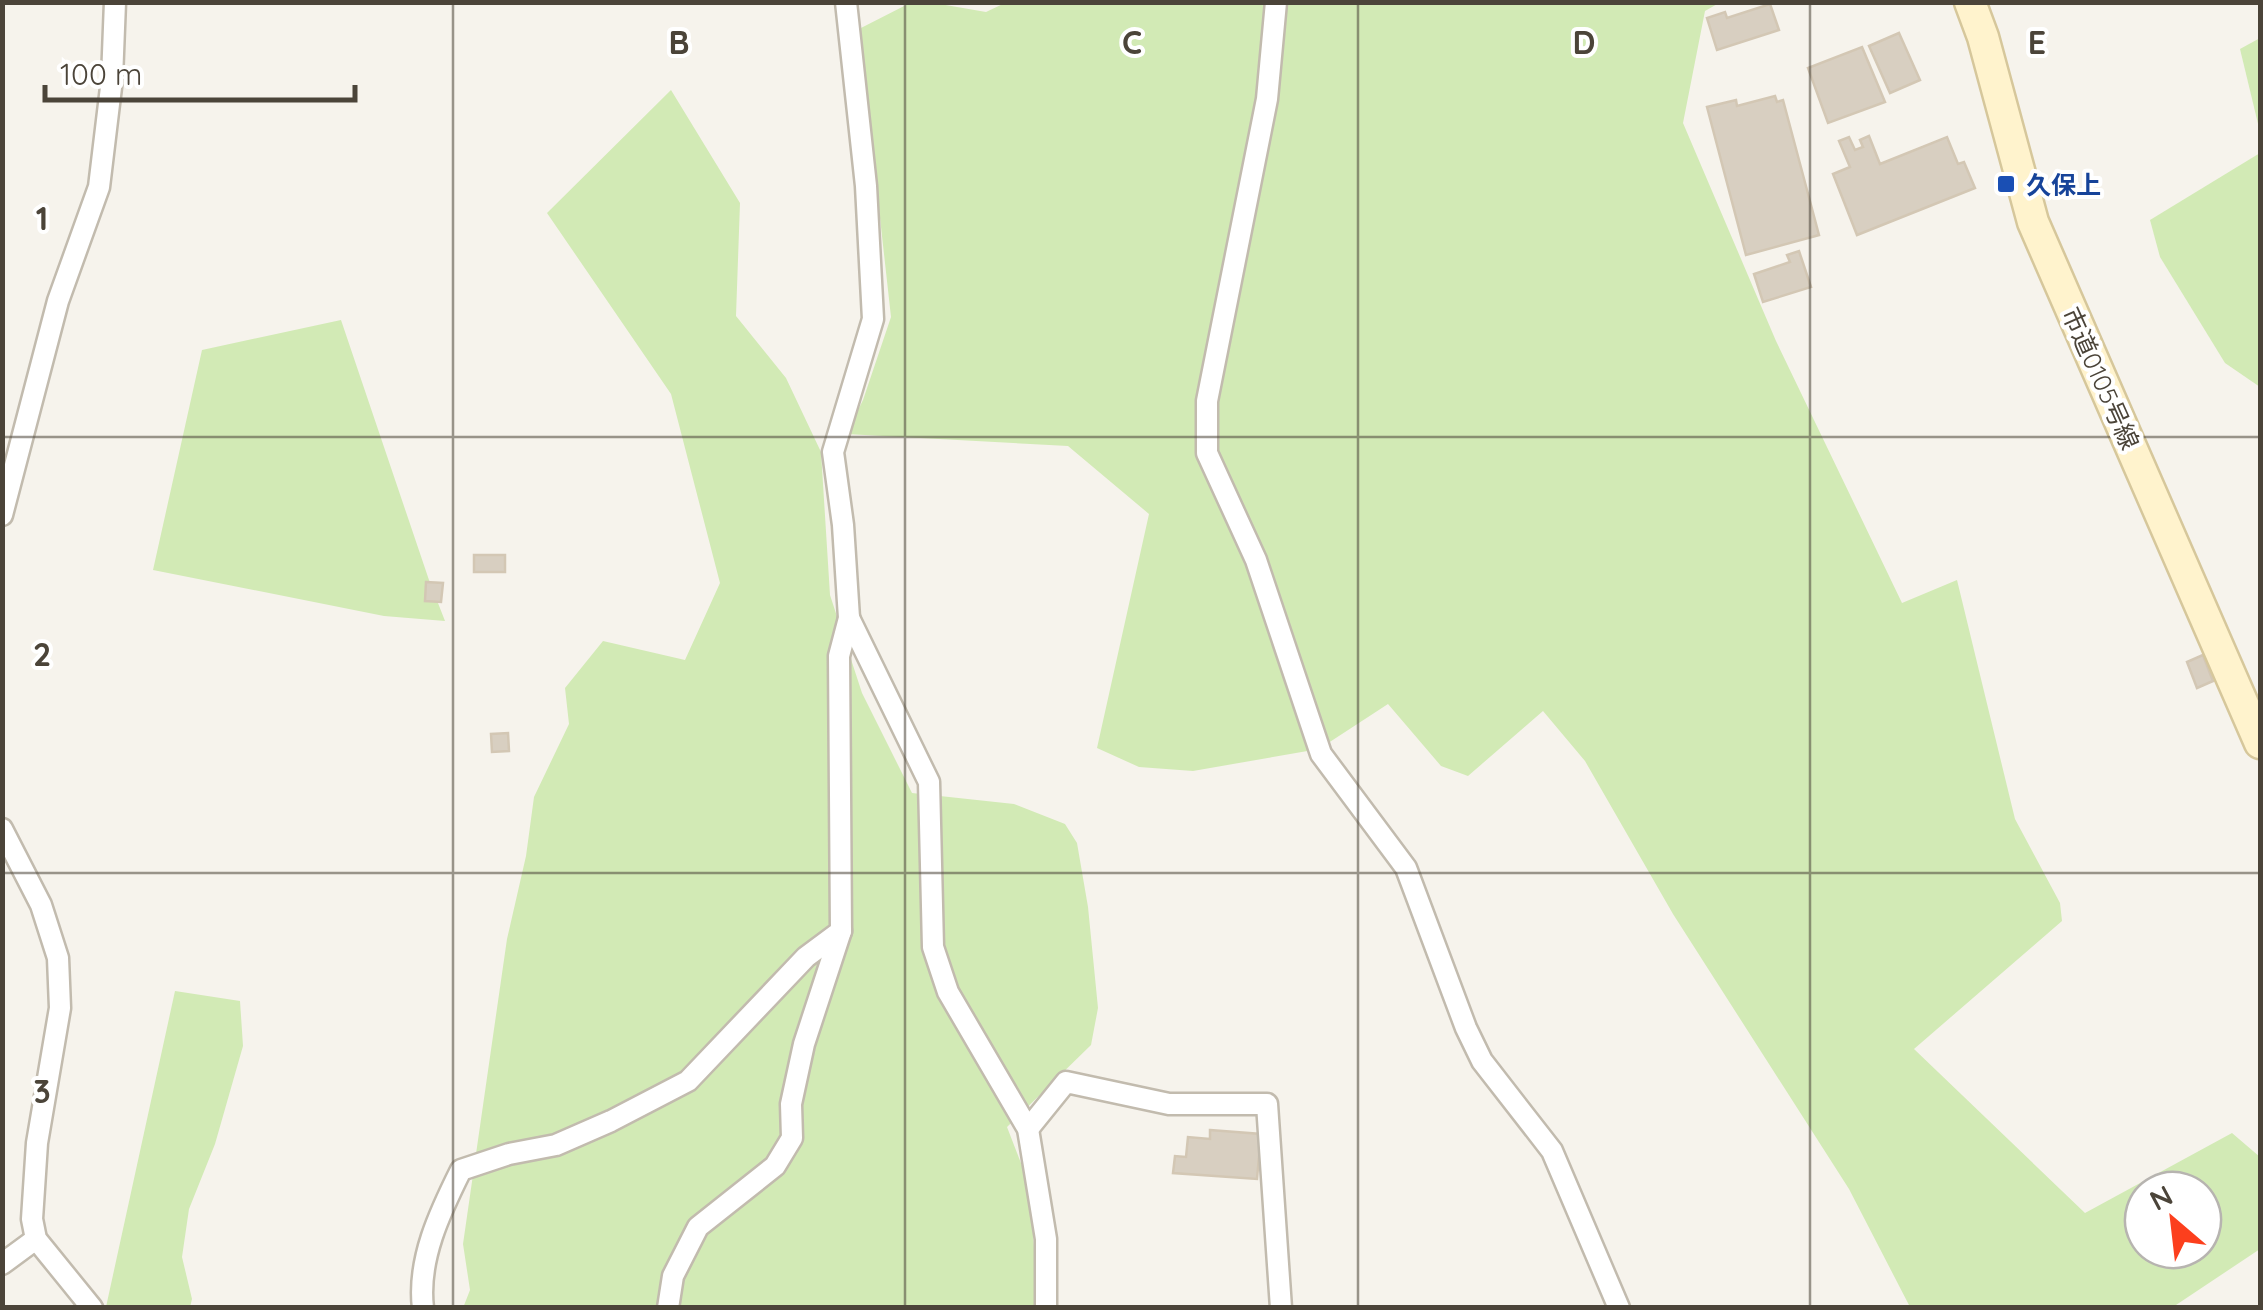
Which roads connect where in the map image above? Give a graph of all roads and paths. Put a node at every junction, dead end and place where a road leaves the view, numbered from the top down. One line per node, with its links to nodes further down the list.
1 (115, 2): 5 (street)
2 (846, 2): 6 (street)
3 (1276, 2): 18 (street)
4 (1970, 2): 7 (street, 市道0105号線)
5 (2, 515)
6 (849, 618): 9 (street); 10 (street)
7 (2260, 743)
8 (2, 830): 11 (street)
9 (840, 932): 14 (street); 15 (street)
10 (1028, 1129): 16 (street); 17 (street)
11 (36, 1240): 12 (street); 13 (street)
12 (2, 1264)
13 (92, 1308)
14 (423, 1308)
15 (668, 1308)
16 (1046, 1308)
17 (1281, 1308)
18 (1620, 1308)

